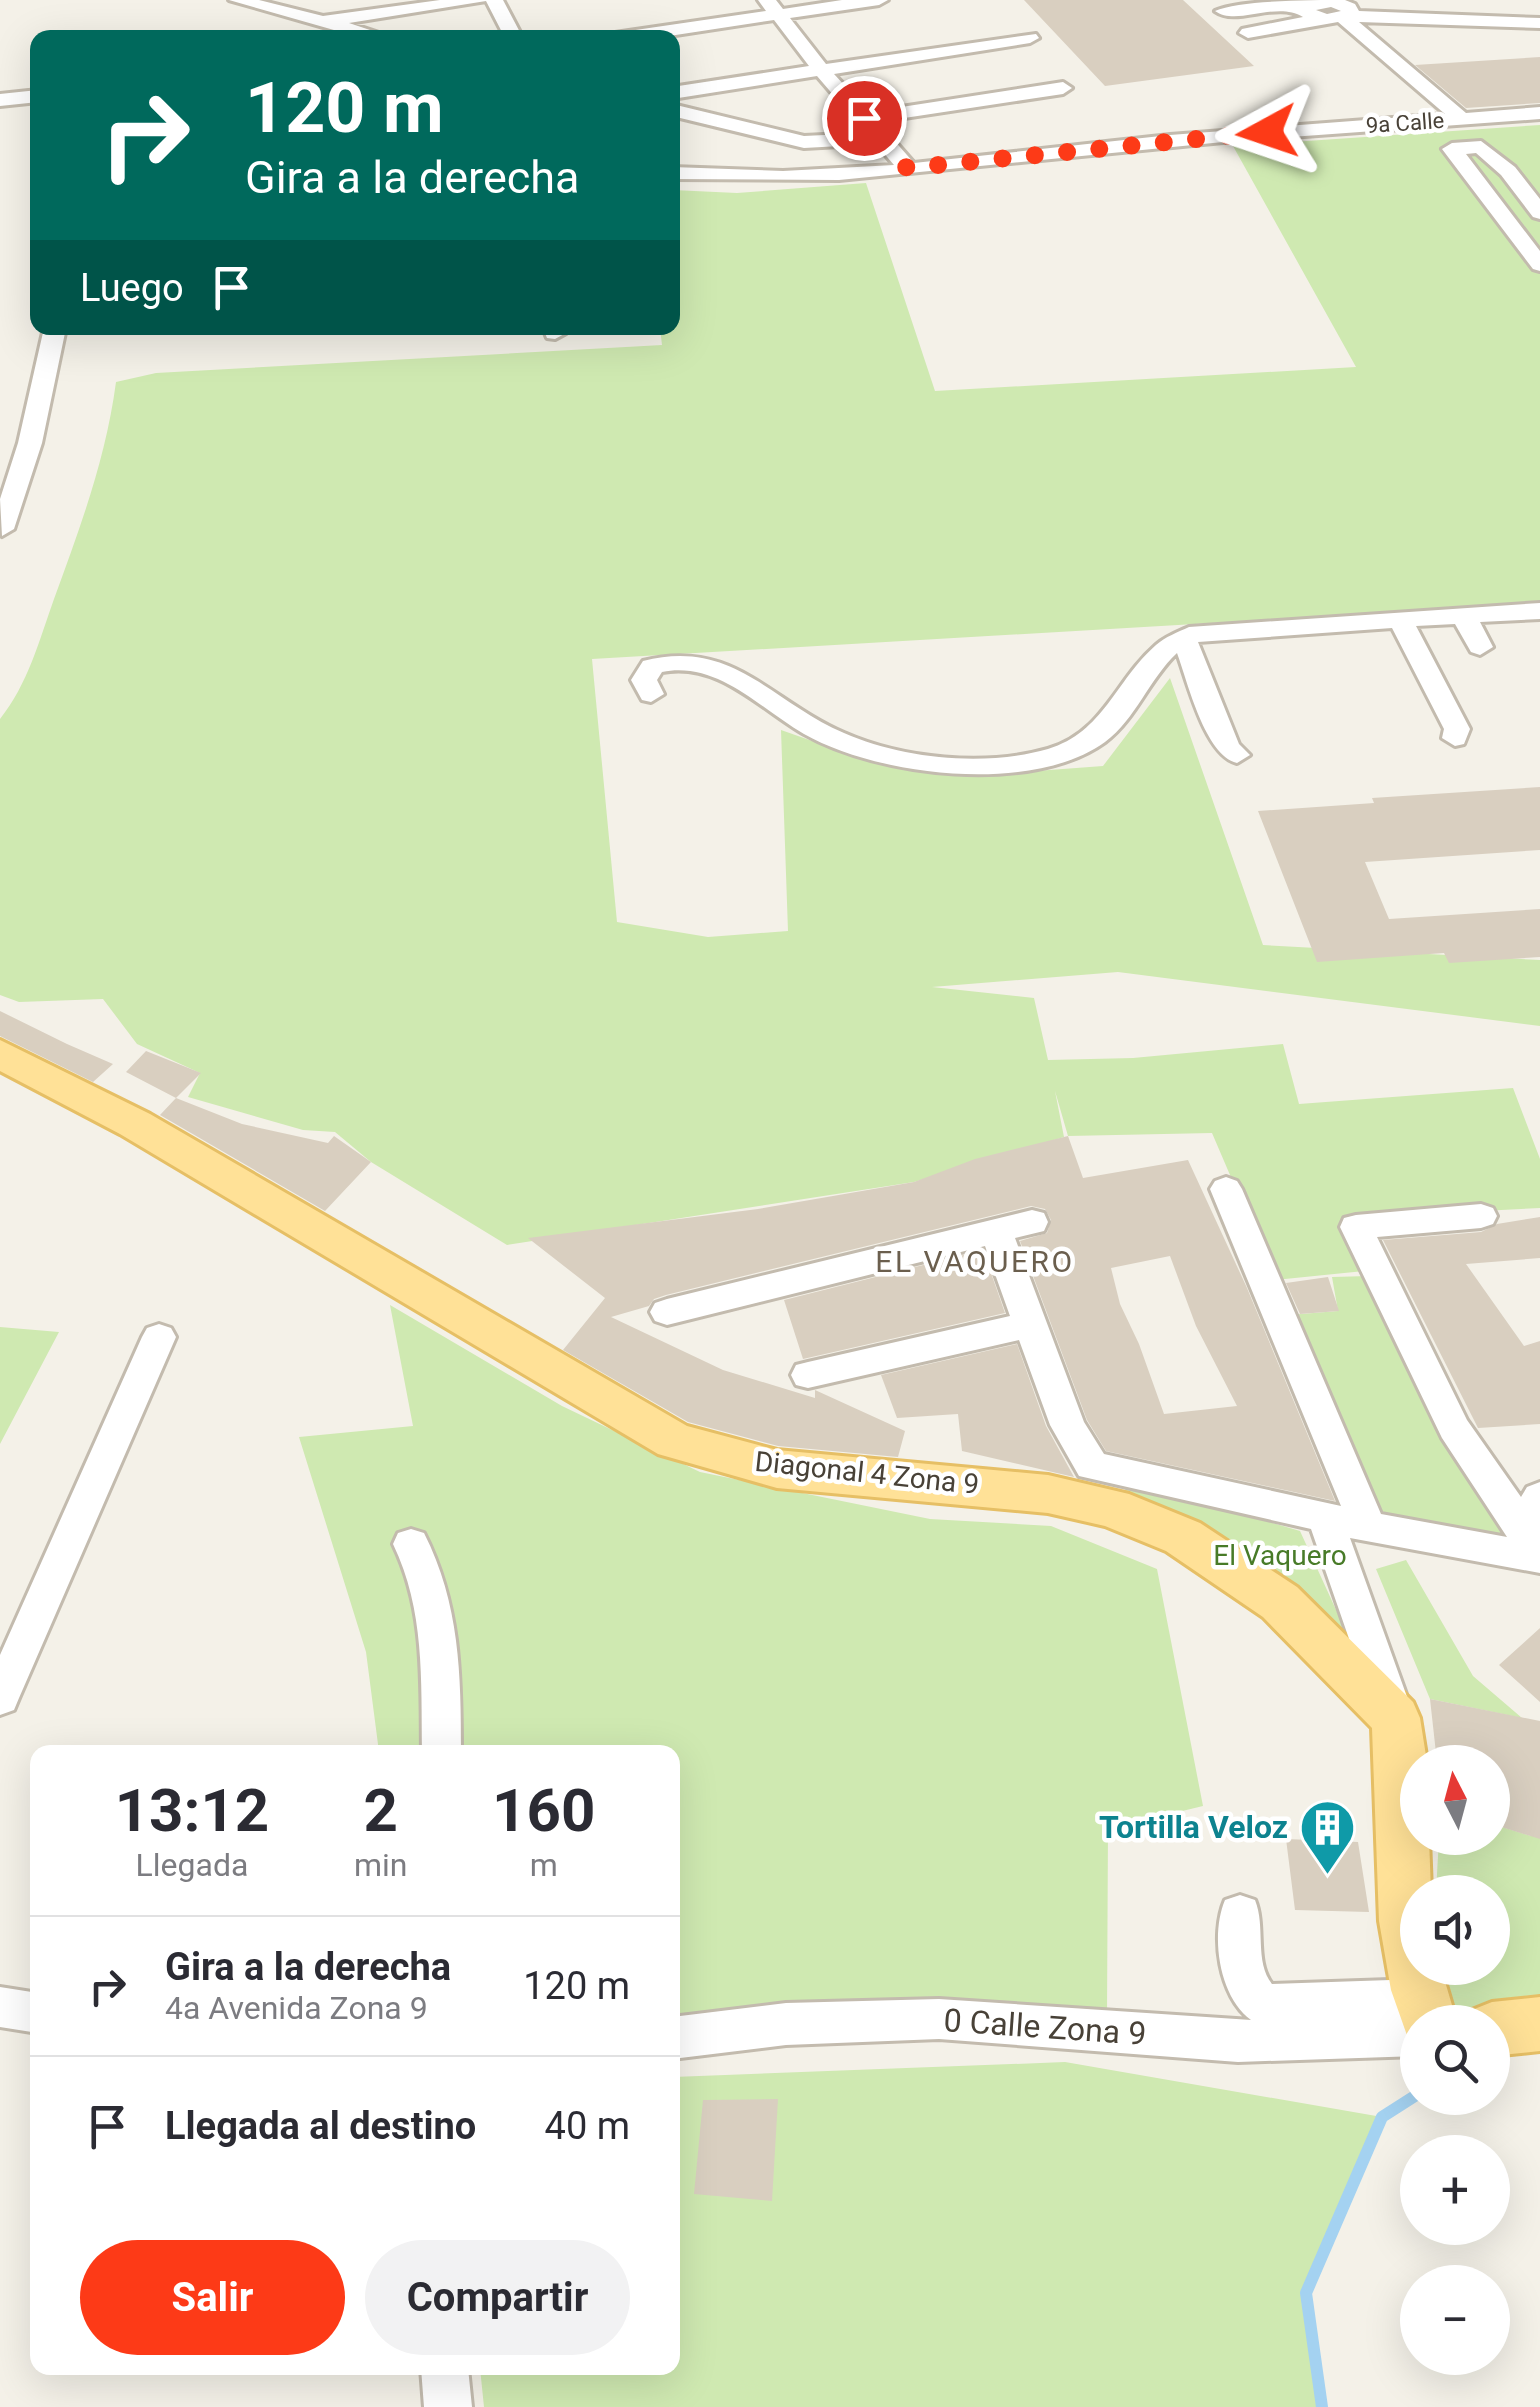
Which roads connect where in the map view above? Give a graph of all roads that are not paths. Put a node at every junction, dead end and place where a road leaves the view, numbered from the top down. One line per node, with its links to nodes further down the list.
1 (238, 0): 11 (street)
2 (478, 0): 11 (street)
3 (494, 0): 13 (street)
4 (748, 0): 7 (street)
5 (880, 0): 7 (street)
6 (1326, 9): 8 (street); 9 (street); 15 (street); 25 (street); 26 (street)
7 (768, 10): 14 (street); 17 (street)
8 (1224, 11)
9 (1444, 17): 10 (street)
10 (1540, 20)
11 (321, 22): 12 (street)
12 (353, 30)
13 (510, 30)
14 (659, 30)
15 (1248, 32)
16 (1030, 38): 17 (street)
17 (812, 72): 19 (street); 24 (street); 28 (street)
18 (1063, 88): 24 (street)
19 (680, 91)
20 (30, 97): 21 (street)
21 (4, 99): 27 (street)
22 (680, 112): 28 (street)
23 (1540, 113): 25 (street, 9a Calle)
24 (864, 118): 28 (street)
25 (1462, 119): 26 (street, 9a Calle)
26 (1426, 122): 29 (street, 9a Calle)
27 (0, 127)
28 (872, 140): 29 (street); 30 (street)
29 (907, 168): 30 (street, 9a Calle)
30 (885, 169): 31 (street, 9a Calle)
31 (680, 173)
32 (1540, 213): 33 (street)
33 (1540, 265)
34 (53, 335): 35 (street)
35 (2, 529)
36 (1540, 611): 37 (street)
37 (1464, 616): 38 (street); 40 (street)
38 (1400, 619): 39 (street); 42 (street)
39 (1184, 639): 41 (street); 43 (street)
40 (1480, 647)
41 (650, 694)
42 (1455, 738)
43 (1237, 755)
44 (0, 1054): 58 (main road, Diagonal 4 Zona 9)
45 (1226, 1188): 54 (street)
46 (1482, 1216): 55 (street)
47 (1032, 1222): 48 (street)
48 (996, 1231): 49 (street); 50 (street)
49 (667, 1312)
50 (1031, 1324): 52 (street); 53 (street)
51 (159, 1337): 57 (street)
52 (808, 1375)
53 (1325, 1518): 54 (street); 58 (street)
54 (1368, 1528): 55 (street)
55 (1535, 1535)
56 (412, 1544): 59 (street)
57 (0, 1698)
58 (1395, 1718): 61 (main road)
59 (442, 1745)
60 (1240, 1914): 64 (street)
61 (1420, 2005)
62 (0, 2007): 63 (street)
63 (30, 2011)
64 (1400, 2017)
65 (1400, 2022): 68 (street, 0 Calle Zona 9)
66 (1540, 2024): 67 (main road)
67 (1510, 2027)
68 (680, 2037)
69 (446, 2375): 70 (street)
70 (448, 2407)

